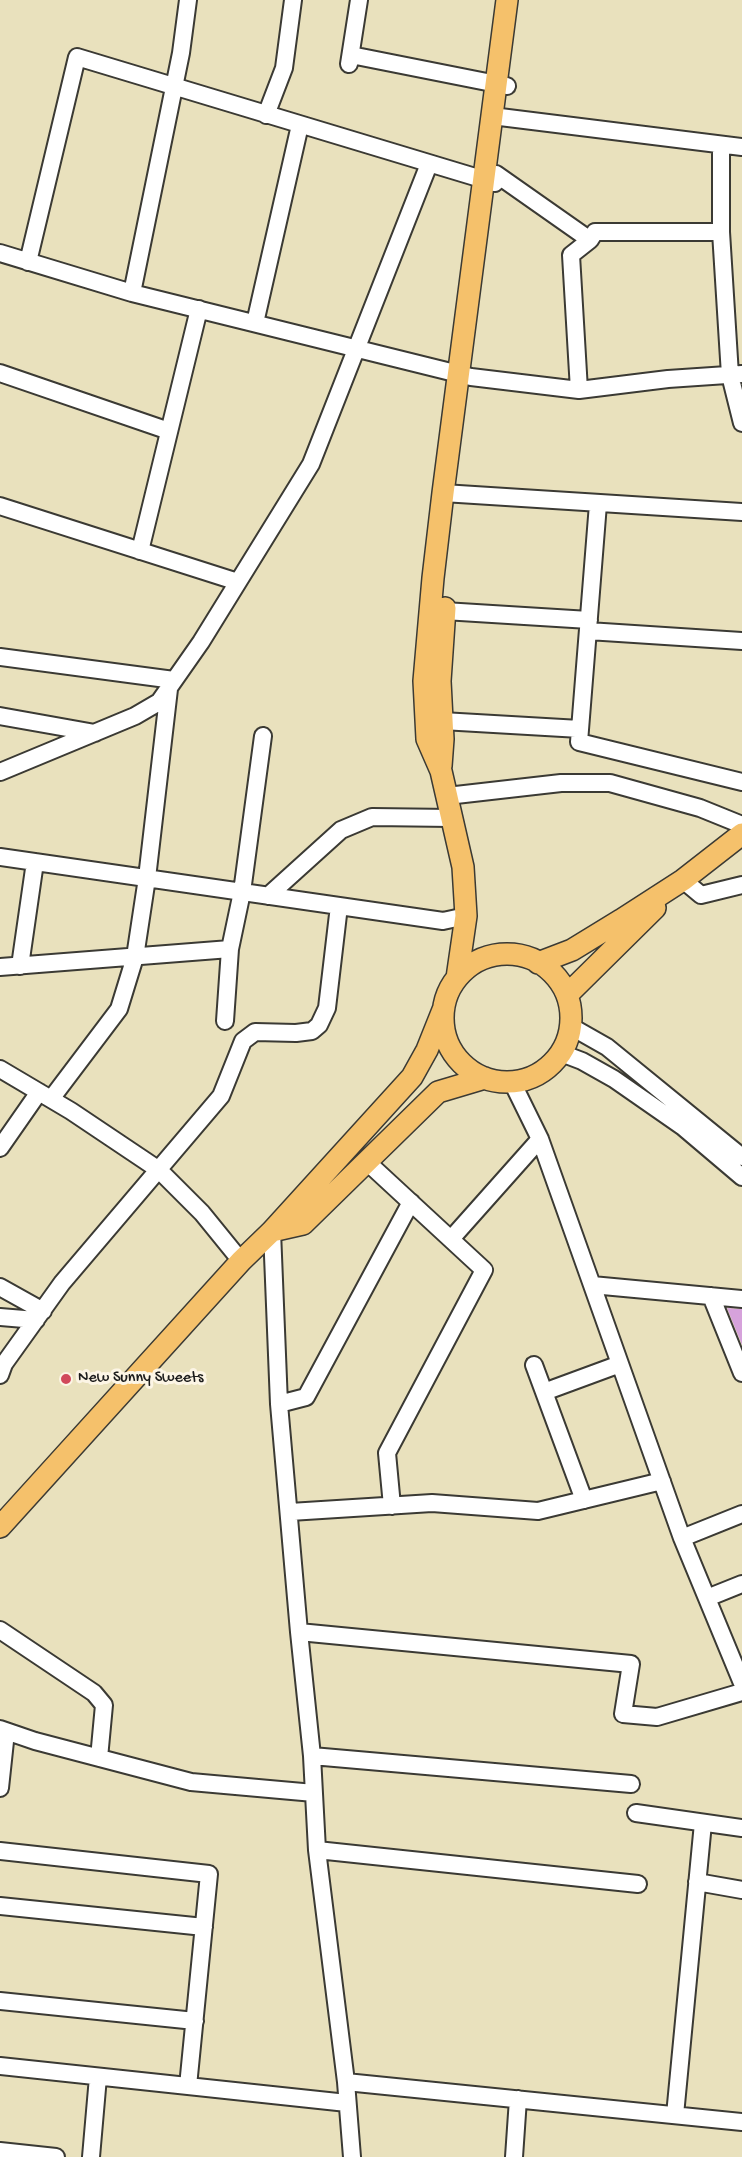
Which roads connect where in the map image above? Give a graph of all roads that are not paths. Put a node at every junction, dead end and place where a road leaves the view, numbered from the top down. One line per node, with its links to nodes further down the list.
1 (188, 0): 7 (street)
2 (293, 0): 8 (street)
3 (359, 0): 6 (street)
4 (507, 0): 6 (main road)
5 (518, 0): 6 (main road)
6 (502, 85): 9 (main road)
7 (174, 87): 8 (street); 18 (street); 19 (street)
8 (266, 115): 10 (street)
9 (498, 116): 11 (street); 14 (main road)
10 (300, 125): 13 (street); 21 (street)
11 (721, 145): 12 (street); 15 (street)
12 (742, 147)
13 (429, 164): 14 (street); 22 (street)
14 (491, 179): 16 (street); 25 (main road)
15 (721, 232): 16 (street); 24 (street)
16 (590, 240): 26 (street)
17 (0, 255): 18 (street)
18 (28, 262): 19 (street)
19 (132, 293): 20 (street)
20 (199, 309): 21 (street); 28 (street)
21 (255, 323): 22 (street)
22 (358, 348): 25 (street); 34 (street)
23 (0, 373): 28 (street)
24 (736, 374): 26 (street); 27 (street)
25 (465, 375): 26 (street); 29 (main road)
26 (579, 390)
27 (742, 423)
28 (169, 431): 33 (street)
29 (450, 493): 30 (street); 35 (main road); 45 (main road)
30 (598, 504): 32 (street); 36 (street)
31 (0, 506): 33 (street)
32 (742, 512)
33 (140, 550): 34 (street)
34 (238, 582): 39 (street)
35 (444, 611): 36 (street); 41 (main road)
36 (588, 625): 37 (street); 42 (street)
37 (742, 641)
38 (0, 657): 39 (street)
39 (172, 684): 43 (street); 54 (street)
40 (0, 716): 43 (street)
41 (442, 721): 42 (street); 45 (main road)
42 (580, 729): 47 (street)
43 (95, 733): 46 (street)
44 (263, 736): 57 (street)
45 (441, 771): 48 (main road)
46 (0, 772)
47 (742, 782)
48 (447, 796): 49 (main road); 50 (street)
49 (452, 818): 58 (street); 60 (main road)
50 (742, 825)
51 (742, 834): 55 (main road)
52 (0, 857): 53 (street)
53 (34, 862): 54 (street); 65 (street)
54 (147, 878): 57 (street); 62 (street)
55 (683, 880): 56 (street); 64 (main road); 68 (main road)
56 (742, 885)
57 (242, 892): 58 (street); 61 (street)
58 (268, 896): 59 (street)
59 (339, 906): 60 (street); 81 (street)
60 (466, 916): 63 (main road); 67 (main road)
61 (230, 949): 62 (street); 70 (street)
62 (135, 957): 65 (street); 76 (street)
63 (481, 960): 64 (main road); 67 (main road)
64 (538, 963): 68 (main road)
65 (20, 966): 66 (street)
66 (0, 967)
67 (457, 978): 69 (main road)
68 (567, 995): 71 (main road)
69 (443, 1010): 74 (main road); 84 (main road)
70 (225, 1021)
71 (570, 1026): 72 (main road); 79 (street)
72 (561, 1053): 75 (main road); 82 (street)
73 (0, 1069): 76 (street)
74 (485, 1078): 75 (main road); 80 (main road)
75 (512, 1082): 77 (street)
76 (45, 1096): 78 (street); 81 (street)
77 (540, 1139): 85 (street); 87 (street)
78 (0, 1148)
79 (742, 1157)
80 (366, 1161): 83 (street); 84 (main road)
81 (159, 1170): 86 (street); 91 (street)
82 (742, 1177)
83 (411, 1202): 85 (street); 98 (street)
84 (272, 1231): 86 (main road); 98 (street)
85 (451, 1239): 101 (street)
86 (241, 1261): 104 (main road)
87 (592, 1285): 89 (street); 93 (street)
88 (0, 1287): 91 (street)
89 (711, 1296): 90 (street); 95 (street)
90 (742, 1299)
91 (39, 1315): 92 (street); 96 (street)
92 (0, 1317)
93 (620, 1364): 97 (street); 99 (street)
94 (534, 1365): 97 (street)
95 (742, 1372)
96 (0, 1375)
97 (544, 1392): 100 (street)
98 (279, 1404): 102 (street)
99 (662, 1481): 100 (street); 105 (street)
100 (584, 1500): 101 (street)
101 (392, 1506): 102 (street)
102 (290, 1512): 109 (street)
103 (742, 1514): 105 (street)
104 (2, 1522)
105 (682, 1538): 107 (street)
106 (742, 1584): 107 (street)
107 (707, 1598): 110 (street)
108 (0, 1630): 114 (street)
109 (299, 1632): 111 (street); 113 (street)
110 (742, 1683)
111 (742, 1692)
112 (3, 1730): 114 (street); 116 (street)
113 (312, 1756): 115 (street); 117 (street)
114 (99, 1758): 117 (street)
115 (631, 1784)
116 (0, 1788)
117 (314, 1793): 121 (street)
118 (636, 1813): 119 (street)
119 (703, 1823): 120 (street); 123 (street)
120 (742, 1828)
121 (317, 1850): 124 (street); 132 (street)
122 (0, 1851): 127 (street)
123 (697, 1882): 125 (street); 136 (street)
124 (638, 1884)
125 (742, 1890)
126 (0, 1906): 127 (street)
127 (204, 1927): 129 (street)
128 (0, 2001): 129 (street)
129 (195, 2021): 133 (street)
130 (0, 2066): 131 (street)
131 (98, 2077): 133 (street); 140 (street)
132 (346, 2082): 134 (street); 135 (street)
133 (188, 2086): 135 (street)
134 (518, 2099): 136 (street); 142 (street)
135 (347, 2103): 141 (street)
136 (675, 2115): 137 (street)
137 (742, 2122)
138 (0, 2151): 139 (street)
139 (56, 2157)
140 (91, 2157)
141 (352, 2157)
142 (514, 2157)

